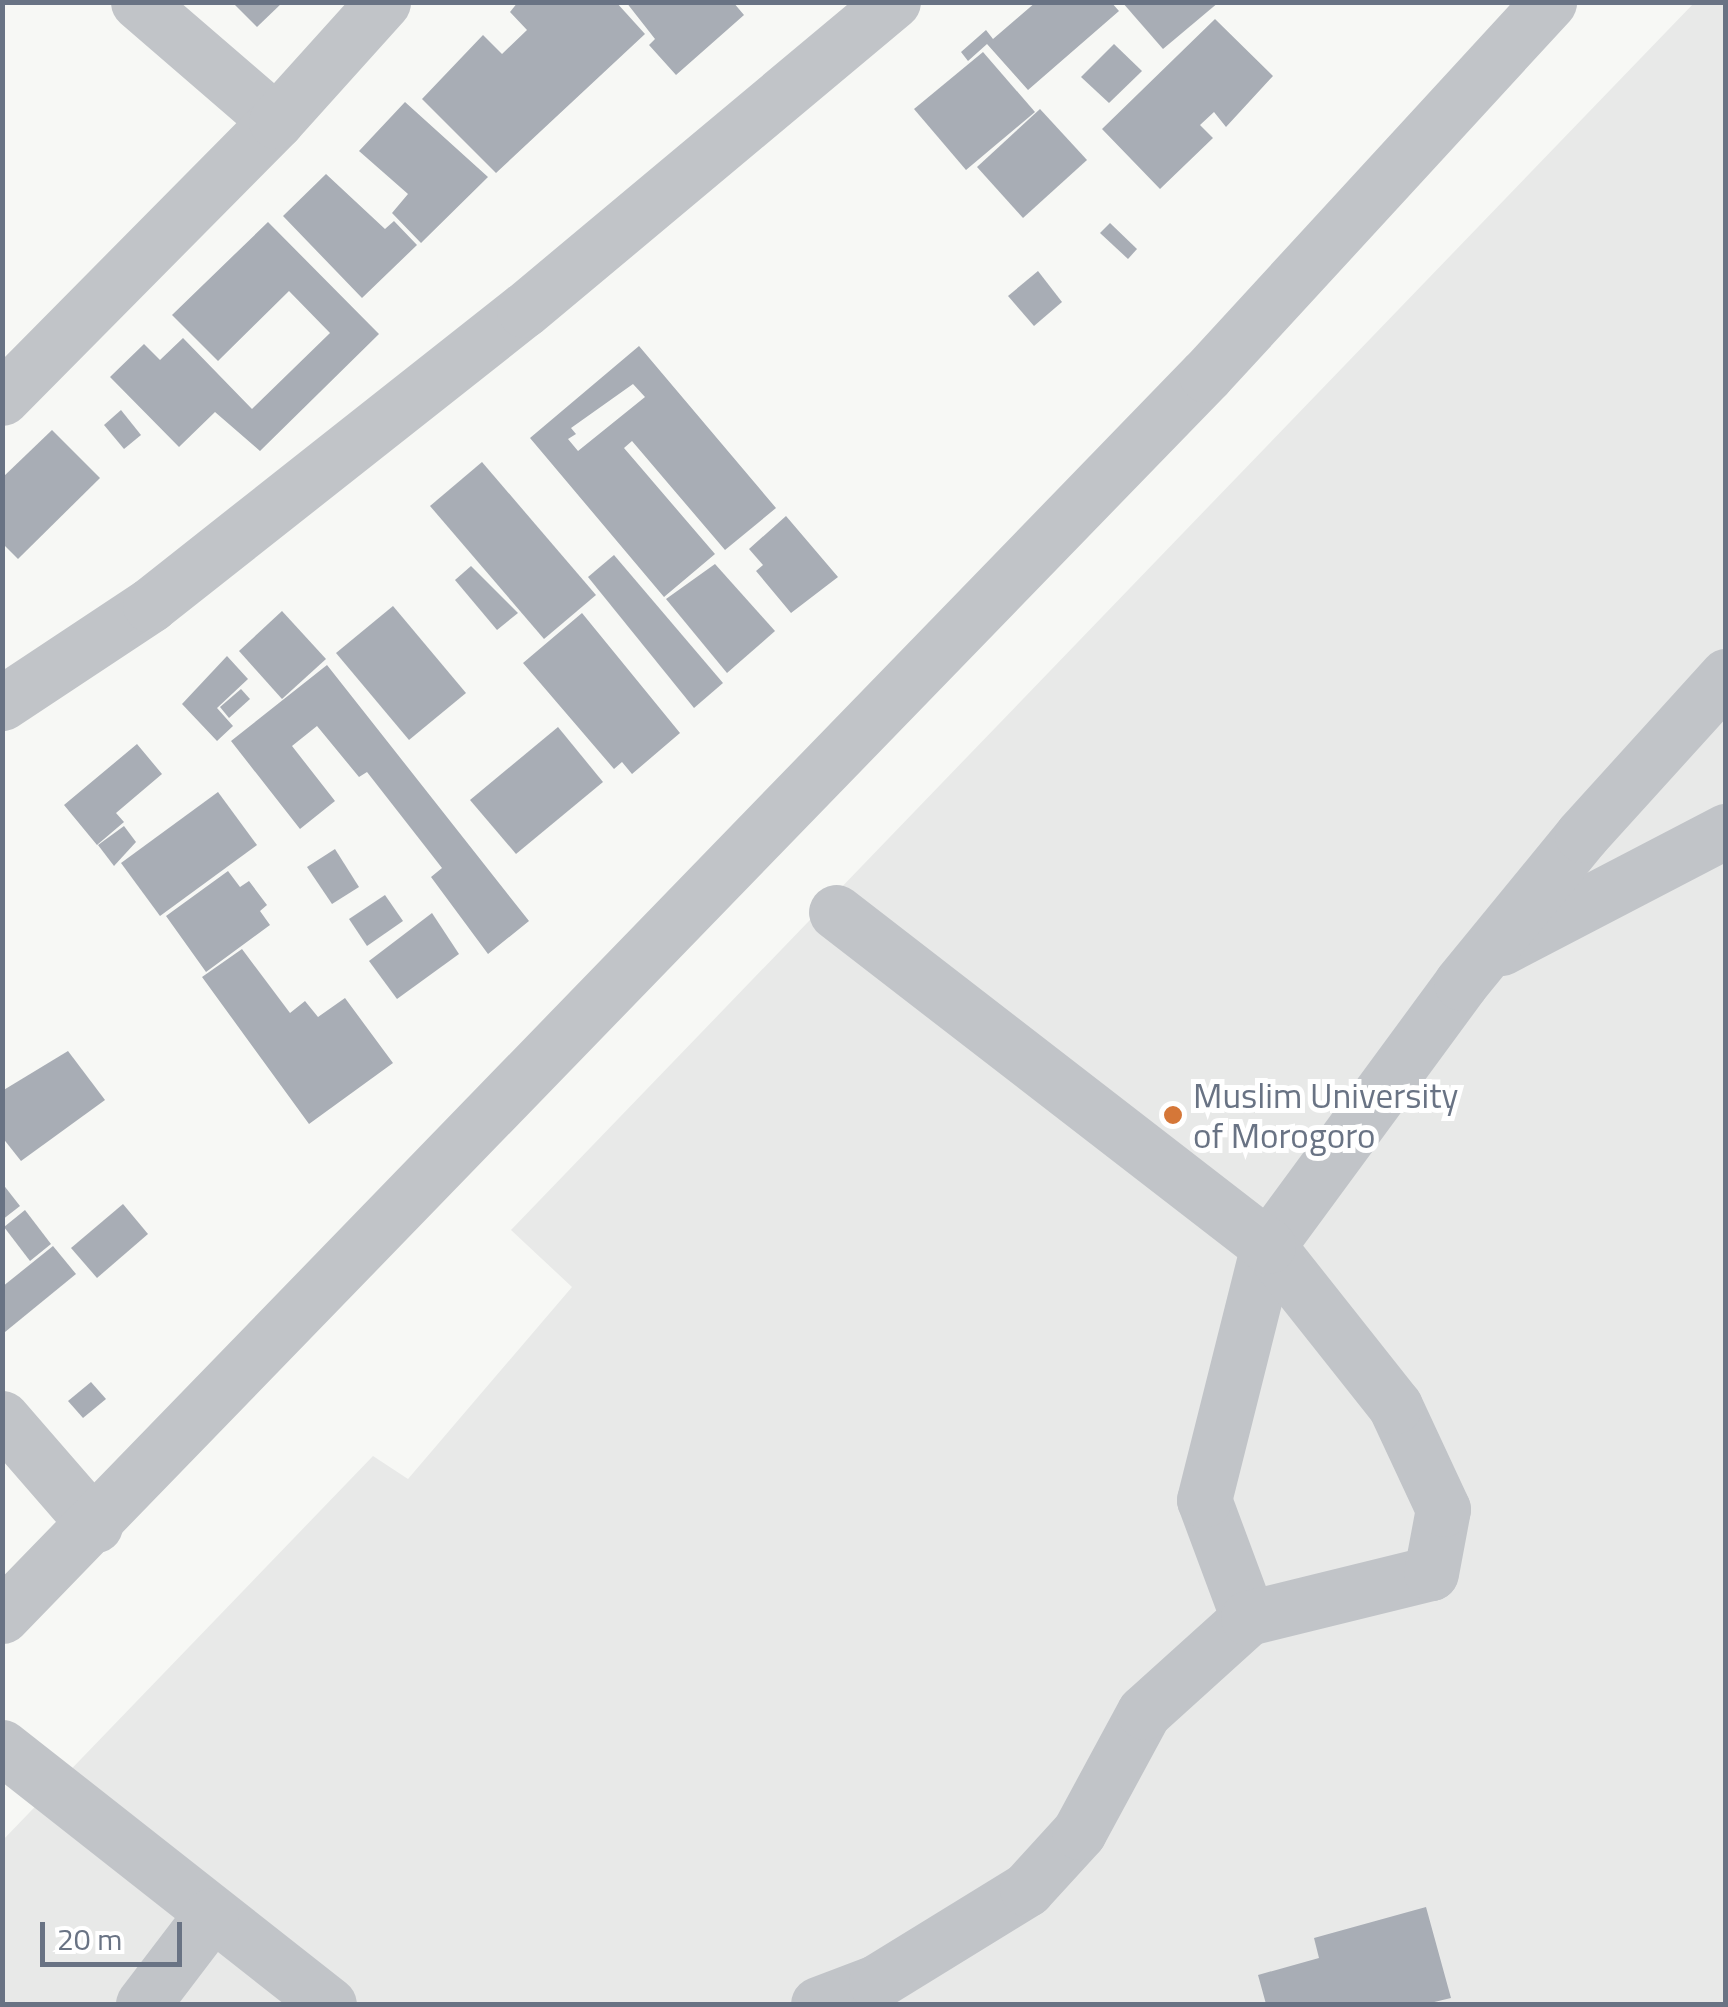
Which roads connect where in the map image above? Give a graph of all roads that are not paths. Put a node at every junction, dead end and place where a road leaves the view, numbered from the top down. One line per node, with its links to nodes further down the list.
1 (138, 2): 5 (street)
2 (383, 2): 5 (street)
3 (893, 2): 8 (street)
4 (1549, 2): 14 (street)
5 (276, 122): 6 (street)
6 (2, 398)
7 (1726, 676): 11 (street)
8 (2, 704)
9 (1726, 831): 11 (street)
10 (836, 912): 12 (street)
11 (1481, 959): 12 (street)
12 (1268, 1246): 16 (street); 16 (street)
13 (2, 1418): 14 (street)
14 (95, 1525): 15 (street)
15 (2, 1616)
16 (1248, 1618): 21 (street)
17 (2, 1746): 18 (street)
18 (210, 1916): 19 (street); 20 (street)
19 (142, 2004)
20 (329, 2004)
21 (818, 2004)

